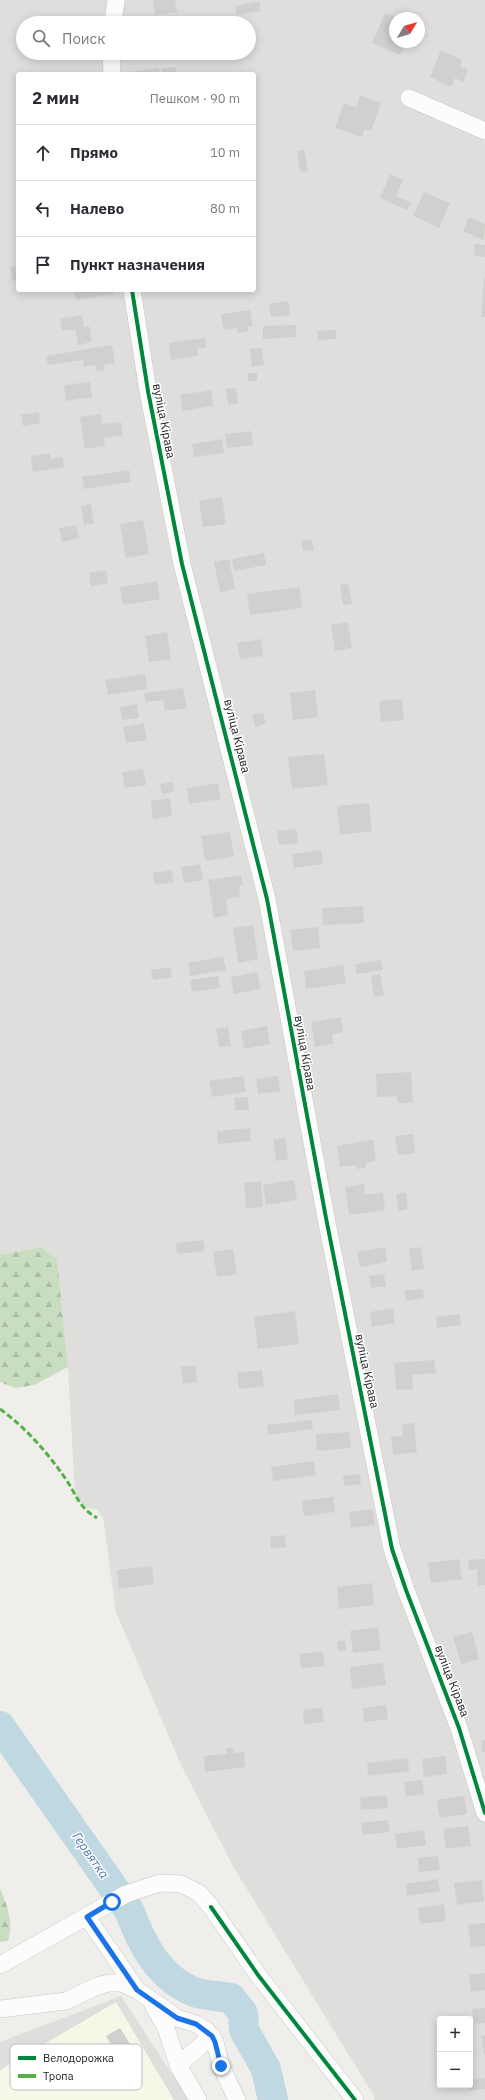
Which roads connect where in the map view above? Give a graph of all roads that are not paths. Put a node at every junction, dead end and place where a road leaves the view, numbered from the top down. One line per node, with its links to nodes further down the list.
1 (116, 0): 2 (street)
2 (114, 16)
3 (111, 60): 4 (street)
4 (112, 72)
5 (409, 98): 6 (street)
6 (485, 131)
7 (132, 292): 8 (street, вуліца Кірава)
8 (485, 1813)
9 (87, 1917): 10 (street); 11 (street); 18 (street)
10 (0, 1965)
11 (137, 1990): 12 (street); 13 (street)
12 (152, 2002): 14 (street); 15 (street)
13 (0, 2009)
14 (212, 2036): 15 (street); 17 (street)
15 (178, 2065): 16 (street)
16 (198, 2100)
17 (237, 2100)
18 (355, 2100)

